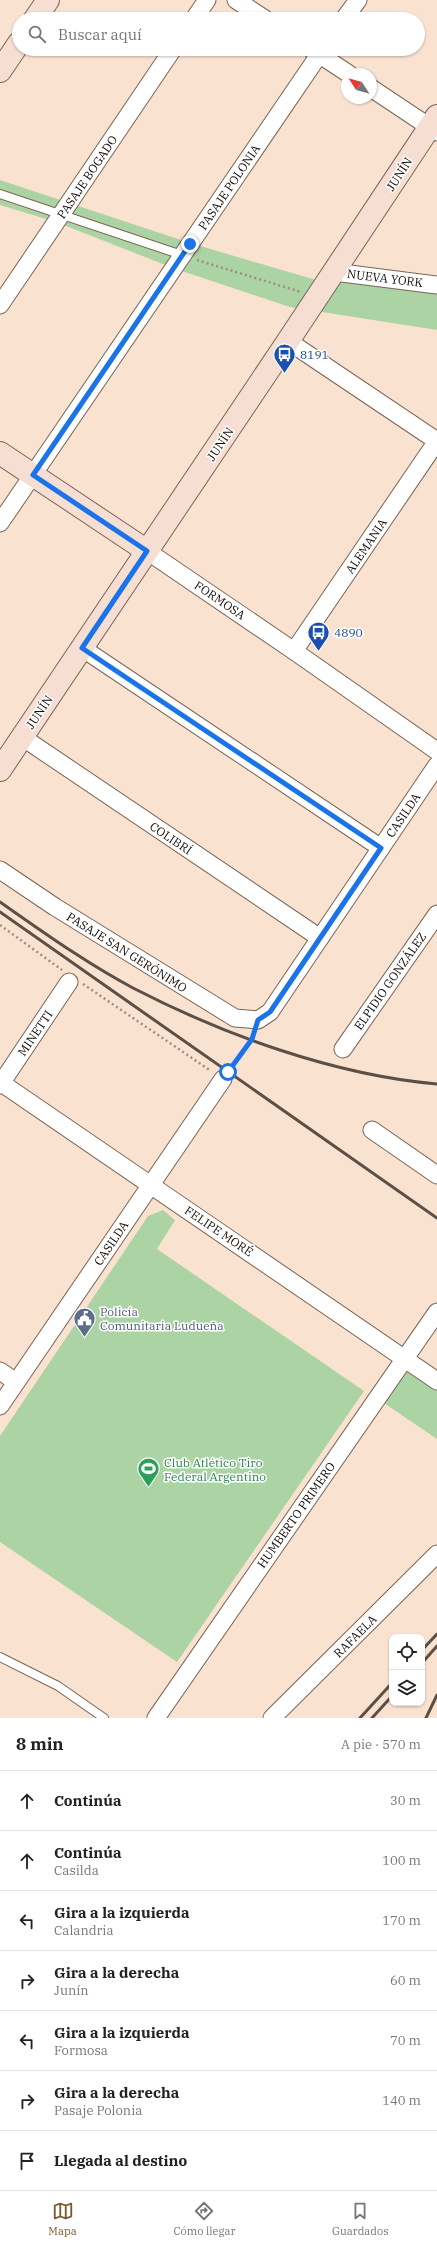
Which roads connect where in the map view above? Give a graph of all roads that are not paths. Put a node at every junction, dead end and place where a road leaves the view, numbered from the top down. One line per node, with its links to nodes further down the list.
1 (48, 0): 5 (main road)
2 (207, 0): 6 (street)
3 (236, 0): 7 (street)
4 (358, 0): 8 (street)
5 (40, 12)
6 (199, 12)
7 (254, 12)
8 (349, 12)
9 (168, 56): 16 (street, PASAJE BOGADO)
10 (315, 56): 17 (street, PASAJE POLONIA)
11 (325, 56): 12 (street)
12 (341, 68)
13 (377, 92): 14 (street)
14 (434, 125): 18 (main road, JUNÍN)
15 (0, 194): 16 (lane)
16 (62, 213): 17 (lane); 20 (street, PASAJE BOGADO)
17 (182, 255): 24 (street, PASAJE POLONIA)
18 (334, 272): 19 (street, NUEVA YORK); 21 (main road, JUNÍN)
19 (437, 285)
20 (0, 305)
21 (288, 341): 22 (street); 26 (main road, JUNÍN)
22 (437, 441): 28 (street, ALEMANIA)
23 (0, 453): 24 (main road, FORMOSA)
24 (33, 475): 25 (street, PASAJE POLONIA); 26 (main road, FORMOSA)
25 (0, 523)
26 (147, 551): 27 (main road, JUNÍN); 28 (street, FORMOSA)
27 (82, 648): 29 (main road, JUNÍN); 33 (street)
28 (294, 651): 30 (street, FORMOSA)
29 (22, 737): 32 (main road, JUNÍN); 36 (street, COLIBRÍ)
30 (437, 751)
31 (437, 765): 33 (street, CASILDA)
32 (0, 770)
33 (381, 848): 36 (street, CASILDA)
34 (0, 870): 38 (street, PASAJE SAN GERÓNIMO)
35 (437, 914): 39 (street, ELPIDIO GONZÁLEZ)
36 (320, 938): 38 (street, CASILDA)
37 (71, 978): 41 (street, MINETTI)
38 (258, 1020)
39 (343, 1049)
40 (223, 1080): 44 (street, CASILDA)
41 (0, 1083): 44 (street, FELIPE MORÉ)
42 (372, 1130): 43 (street)
43 (437, 1175)
44 (150, 1185): 46 (street, FELIPE MORÉ); 49 (street, CASILDA)
45 (437, 1312): 46 (street, HUMBERTO PRIMERO)
46 (404, 1358): 48 (street, FELIPE MORÉ); 54 (street, HUMBERTO PRIMERO)
47 (0, 1371): 49 (street)
48 (437, 1381)
49 (16, 1382): 50 (street, CASILDA)
50 (0, 1406)
51 (437, 1554): 55 (street, RAFAELA)
52 (0, 1657): 53 (lane)
53 (104, 1718)
54 (156, 1718)
55 (272, 1718)

